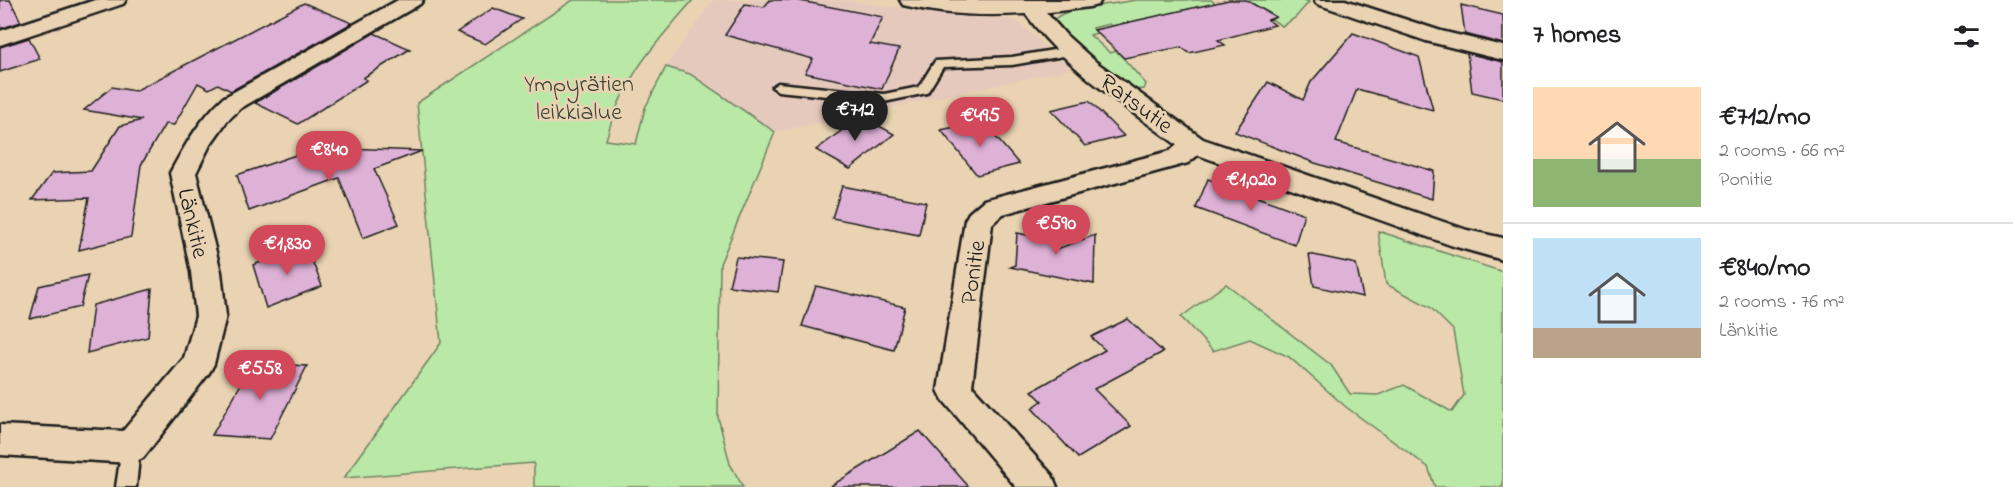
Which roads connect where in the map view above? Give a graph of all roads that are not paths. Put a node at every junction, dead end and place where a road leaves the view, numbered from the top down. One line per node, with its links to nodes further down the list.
1 (116, 0): 7 (street)
2 (413, 0): 14 (street, Länkitie)
3 (912, 0): 6 (street)
4 (1089, 0): 6 (street)
5 (1324, 0): 9 (street)
6 (1030, 6): 8 (street, Ratsutie)
7 (0, 38)
8 (1071, 51): 10 (lane); 11 (street, Ratsutie)
9 (1503, 53)
10 (778, 87)
11 (1194, 145): 12 (street, Ratsutie); 16 (street, Ponitie)
12 (1503, 249)
13 (0, 440): 14 (street)
14 (131, 447): 15 (lane)
15 (126, 487)
16 (1039, 487)

